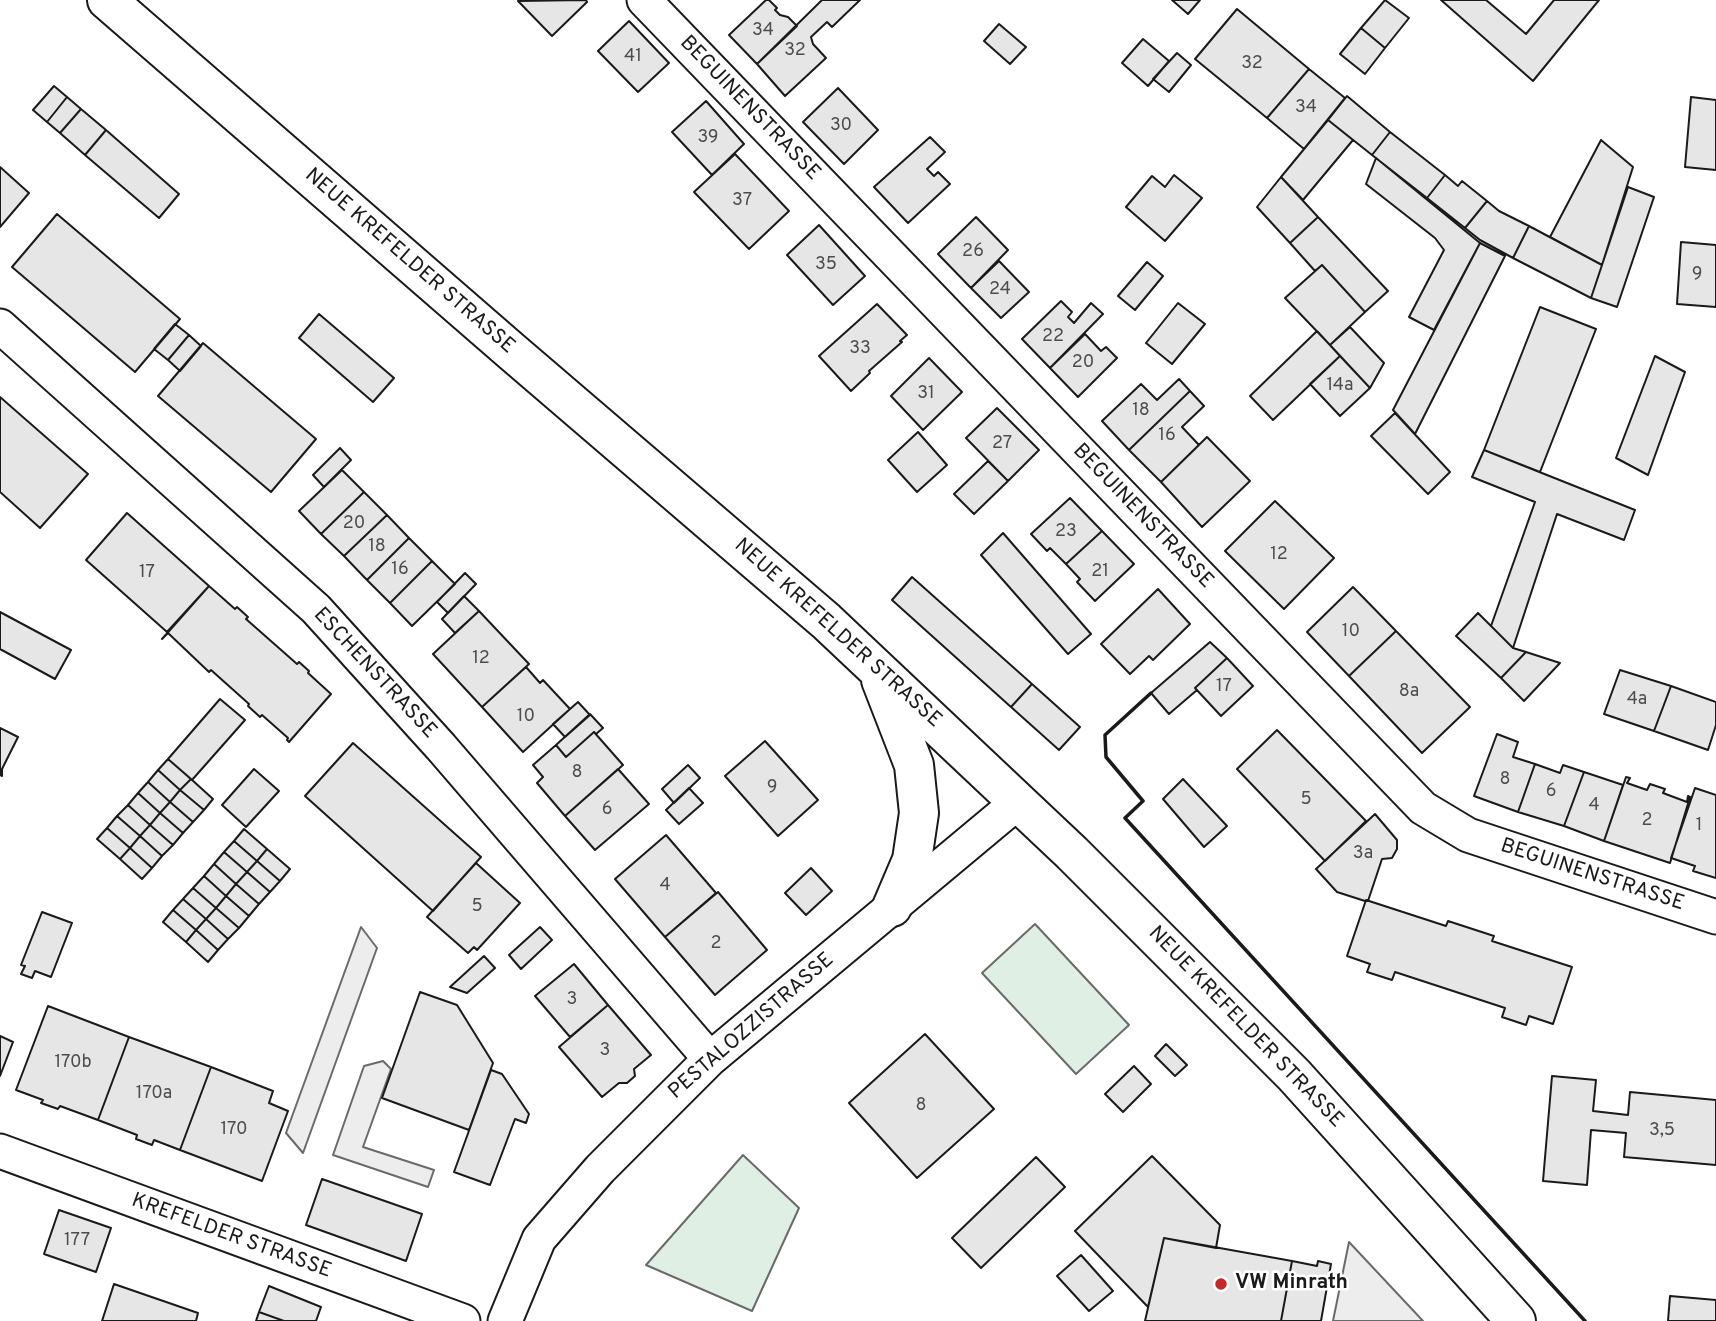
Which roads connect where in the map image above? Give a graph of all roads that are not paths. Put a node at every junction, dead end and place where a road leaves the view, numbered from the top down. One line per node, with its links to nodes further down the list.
1 (107, 0): 4 (main road, NEUE KREFELDER STRASSE)
2 (644, 0): 7 (street, BEGUINENSTRASSE)
3 (0, 326): 8 (street, ESCHENSTRASSE)
4 (877, 668): 5 (main road, NEUE KREFELDER STRASSE); 6 (main road)
5 (1018, 802): 6 (street, PESTALOZZISTRASSE); 12 (main road, NEUE KREFELDER STRASSE)
6 (892, 907): 8 (street, PESTALOZZISTRASSE)
7 (1716, 916)
8 (710, 1059): 11 (street, PESTALOZZISTRASSE)
9 (0, 1151): 10 (street, KREFELDER STRASSE)
10 (463, 1321)
11 (505, 1321)
12 (1516, 1321)

